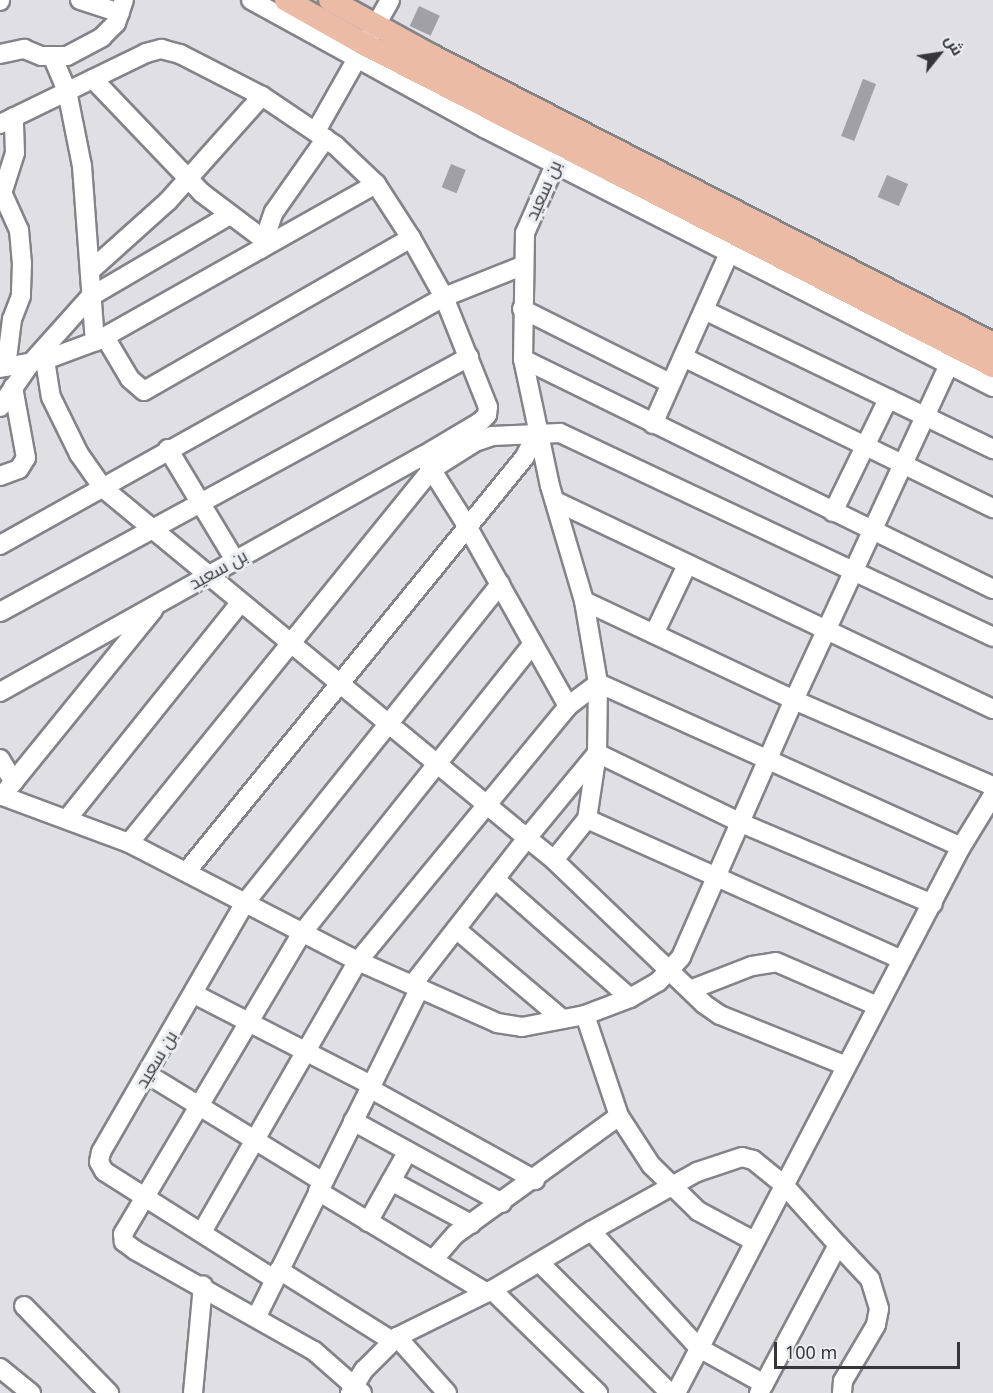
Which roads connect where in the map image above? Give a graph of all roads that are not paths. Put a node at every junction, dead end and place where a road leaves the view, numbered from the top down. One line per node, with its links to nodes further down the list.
1 (80, 0): 6 (street)
2 (251, 0): 7 (street)
3 (286, 0): 7 (main road)
4 (330, 0): 7 (main road)
5 (390, 0): 7 (street)
6 (122, 7): 9 (street)
7 (365, 43): 14 (street); 15 (main road); 31 (main road)
8 (0, 54): 9 (street)
9 (53, 58): 11 (street)
10 (93, 79): 11 (street); 12 (street); 16 (street)
11 (67, 91): 13 (street); 24 (street)
12 (262, 96): 14 (street); 16 (street)
13 (7, 121): 18 (street)
14 (321, 134): 17 (street); 22 (street)
15 (560, 153): 21 (main road); 23 (street, بن سعيد)
16 (188, 179): 19 (street); 24 (street)
17 (376, 184): 20 (street); 22 (street)
18 (1, 194): 37 (street)
19 (230, 216): 22 (street); 25 (street)
20 (411, 238): 26 (street); 29 (street)
21 (733, 244): 28 (street); 31 (main road)
22 (261, 246): 29 (street)
23 (522, 266): 26 (street); 27 (street, بن سعيد)
24 (90, 271): 25 (street)
25 (90, 297): 29 (street); 35 (street)
26 (444, 297): 32 (street); 47 (street)
27 (522, 309): 34 (street, بن سعيد); 38 (street)
28 (704, 310): 33 (street); 41 (street)
29 (100, 340): 35 (street)
30 (993, 344): 31 (main road)
31 (957, 348): 36 (main road); 40 (street); 43 (street)
32 (469, 357): 49 (street); 54 (street)
33 (683, 357): 38 (street); 46 (street)
34 (523, 359): 44 (street); 45 (street, بن سعيد)
35 (37, 362): 37 (street); 39 (street); 52 (street)
36 (993, 366)
37 (3, 367)
38 (670, 383): 44 (street)
39 (13, 387): 42 (street); 51 (street)
40 (993, 387)
41 (888, 399): 43 (street); 46 (street)
42 (0, 407)
43 (927, 418): 48 (street); 50 (street)
44 (653, 424): 56 (street)
45 (539, 434): 49 (street, بن سعيد); 53 (street, بن سعيد); 57 (street); 63 (street, بن سعيد)
46 (866, 446): 50 (street); 56 (street)
47 (168, 449): 52 (street); 54 (street)
48 (993, 449)
49 (427, 463): 57 (street); 61 (street, بن سعيد); 74 (street, بن سعيد)
50 (904, 464): 55 (street); 59 (street)
51 (0, 476)
52 (103, 488): 58 (street); 60 (street)
53 (555, 501): 62 (street); 68 (street, بن سعيد)
54 (198, 502): 58 (street); 61 (street)
55 (993, 508)
56 (833, 512): 59 (street)
57 (467, 526): 65 (street); 77 (street)
58 (150, 528): 64 (street); 70 (street)
59 (874, 532): 63 (street); 66 (street)
60 (0, 545)
61 (236, 560): 64 (street, بن سعيد)
62 (687, 565): 71 (street); 72 (street)
63 (857, 570): 71 (street); 73 (street)
64 (205, 576): 67 (street, بن سعيد); 69 (street)
65 (500, 584): 75 (street); 82 (street, بن سعيد)
66 (993, 589)
67 (159, 601): 78 (street, بن سعيد); 87 (street)
68 (584, 601): 72 (street); 76 (street, بن سعيد)
69 (240, 603): 74 (street); 92 (street)
70 (0, 612)
71 (826, 633): 79 (street); 81 (street)
72 (654, 634): 79 (street)
73 (993, 637)
74 (289, 643): 77 (street); 96 (street, بن سعيد)
75 (533, 644): 80 (street); 86 (street)
76 (598, 683): 80 (street); 83 (street, بن سعيد); 85 (street)
77 (338, 685): 82 (street); 99 (street)
78 (0, 692)
79 (794, 700): 85 (street); 88 (street)
80 (568, 706): 91 (street)
81 (993, 709)
82 (387, 725): 86 (street); 102 (street, بن سعيد)
83 (597, 753): 93 (street, بن سعيد); 94 (street); 95 (street)
84 (0, 759): 87 (street)
85 (768, 762): 94 (street); 97 (street)
86 (436, 765): 91 (street); 105 (street)
87 (14, 782): 90 (street)
88 (993, 786)
89 (993, 795): 97 (street)
90 (1, 796): 92 (street)
91 (485, 805): 95 (street); 107 (street)
92 (67, 819): 96 (street)
93 (587, 819): 98 (street); 101 (street)
94 (741, 823): 101 (street); 103 (street)
95 (527, 838): 98 (street); 100 (street)
96 (129, 843): 99 (street)
97 (961, 847): 103 (street)
98 (554, 860): 108 (street)
99 (188, 871): 102 (street)
100 (495, 879): 104 (street); 112 (street)
101 (717, 880): 106 (street); 108 (street)
102 (244, 904): 105 (street); 111 (street, بن سعيد)
103 (933, 904): 106 (street)
104 (456, 929): 109 (street); 115 (street)
105 (302, 933): 107 (street); 116 (street)
106 (902, 960): 113 (street)
107 (358, 961): 109 (street); 117 (street)
108 (668, 971): 110 (street); 112 (street)
109 (417, 986): 115 (street); 120 (street)
110 (690, 990): 113 (street); 118 (street)
111 (194, 994): 116 (street); 119 (street, بن سعيد)
112 (630, 998): 114 (street)
113 (877, 1006): 118 (street)
114 (585, 1015): 115 (street); 122 (street)
115 (562, 1019)
116 (248, 1024): 117 (street); 121 (street)
117 (306, 1052): 120 (street); 124 (street)
118 (846, 1066): 128 (street)
119 (147, 1074): 121 (street); 131 (street, بن سعيد)
120 (370, 1087): 123 (street); 126 (street)
121 (199, 1106): 124 (street); 131 (street)
122 (620, 1116): 126 (street); 129 (street)
123 (353, 1121): 125 (street); 130 (street)
124 (255, 1141): 130 (street); 136 (street)
125 (408, 1151): 127 (street); 132 (street)
126 (535, 1180): 132 (street)
127 (391, 1181): 133 (street); 134 (street)
128 (784, 1185): 129 (street); 137 (street); 138 (street)
129 (669, 1186): 135 (street); 137 (street)
130 (320, 1187): 133 (street); 141 (street)
131 (145, 1198): 136 (street); 142 (street)
132 (502, 1203): 134 (street)
133 (368, 1222): 139 (street)
134 (471, 1224): 139 (street)
135 (591, 1231): 140 (street); 147 (street)
136 (202, 1232): 141 (street)
137 (754, 1241): 147 (street)
138 (838, 1245): 149 (street); 158 (street)
139 (433, 1260): 143 (street)
140 (538, 1262): 143 (street); 156 (street)
141 (277, 1275): 145 (street); 146 (street)
142 (203, 1285): 145 (street); 153 (street)
143 (489, 1291): 146 (street); 155 (street)
144 (24, 1306): 152 (street)
145 (256, 1316): 150 (street)
146 (395, 1339): 150 (street); 154 (street)
147 (699, 1348): 149 (street); 157 (street)
148 (0, 1368): 151 (street)
149 (761, 1388)
150 (355, 1390)
151 (31, 1393)
152 (109, 1393)
153 (193, 1393)
154 (447, 1393)
155 (598, 1393)
156 (670, 1393)
157 (676, 1393)
158 (842, 1393)

